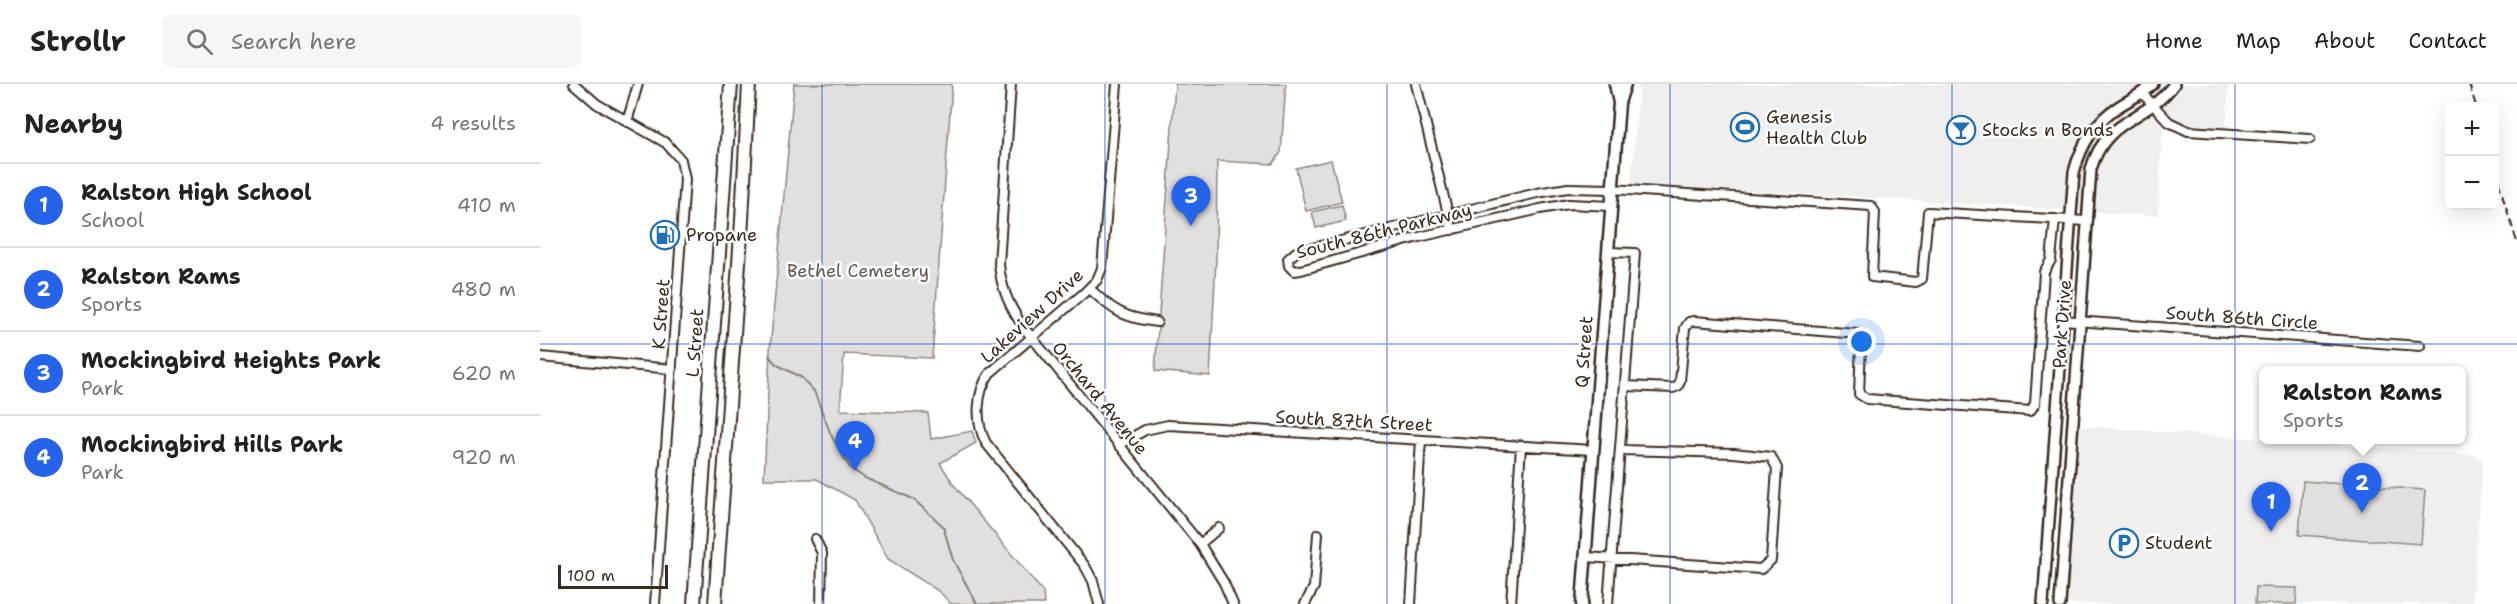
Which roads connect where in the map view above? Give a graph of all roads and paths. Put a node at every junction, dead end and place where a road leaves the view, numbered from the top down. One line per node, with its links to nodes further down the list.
1 (574, 84): 15 (street, K Street)
2 (638, 84): 15 (street)
3 (731, 84): 54 (main road, L Street)
4 (748, 84): 55 (main road)
5 (1011, 84): 37 (street, Orchard Avenue)
6 (1118, 84): 33 (street, Lakeview Drive)
7 (1416, 84): 23 (street)
8 (1615, 84): 13 (main road, Q Street)
9 (1625, 84): 13 (main road, Q Street)
10 (2153, 84): 12 (street, Park Drive)
11 (2174, 84): 14 (street, Park Drive)
12 (2142, 93): 14 (street); 25 (street, Park Drive)
13 (1619, 103): 18 (main road, Q Street)
14 (2151, 105): 16 (street); 26 (street, Park Drive)
15 (627, 122): 40 (street, K Street)
16 (2310, 139)
17 (1580, 189): 18 (street, South 86th Parkway); 19 (street, South 86th Parkway); 20 (street)
18 (1612, 189): 21 (main road, Q Street); 24 (street, South 86th Parkway)
19 (1523, 196): 22 (street); 23 (street, South 86th Parkway)
20 (1579, 205): 21 (street, South 86th Parkway); 22 (street, South 86th Parkway)
21 (1611, 206): 31 (main road, Q Street)
22 (1527, 212): 28 (street, South 86th Parkway)
23 (1450, 214): 27 (street, South 86th Parkway); 28 (street)
24 (2055, 219): 25 (street); 41 (street)
25 (2069, 220): 26 (street); 34 (street, Park Drive)
26 (2086, 221): 35 (street, Park Drive)
27 (1410, 224): 29 (street); 30 (street, South 86th Parkway)
28 (1452, 230): 29 (street, South 86th Parkway)
29 (1416, 238): 32 (street, South 86th Parkway)
30 (1332, 243): 32 (street); 32 (street, South 86th Parkway)
31 (1608, 252): 41 (street); 45 (main road, Q Street)
32 (1336, 259)
33 (1089, 288): 36 (street); 37 (street, Lakeview Drive)
34 (2062, 320): 35 (street, South 86th Circle); 64 (street, Park Drive)
35 (2079, 321): 38 (street, South 86th Circle); 65 (street, Park Drive)
36 (1157, 322)
37 (1031, 337): 43 (street, Orchard Avenue); 57 (street, Lakeview Drive)
38 (2420, 346)
39 (540, 357): 40 (street)
40 (672, 369): 53 (street, K Street)
41 (1625, 386): 46 (street)
42 (1421, 440): 43 (street, South 87th Street); 44 (street, South 87th Street); 60 (street)
43 (1119, 445): 50 (street, Orchard Avenue)
44 (1521, 446): 45 (street, South 87th Street); 61 (street)
45 (1593, 450): 51 (main road, Q Street)
46 (1621, 450): 52 (street); 52 (street)
47 (1219, 528): 50 (street)
48 (1318, 534): 59 (street)
49 (814, 539): 56 (street)
50 (1200, 544): 58 (street, Orchard Avenue)
51 (1586, 557): 52 (street); 62 (main road, Q Street)
52 (1612, 559): 63 (street)
53 (655, 604)
54 (694, 604)
55 (715, 604)
56 (821, 604)
57 (1099, 604)
58 (1233, 604)
59 (1305, 604)
60 (1411, 604)
61 (1511, 604)
62 (1582, 604)
63 (1608, 604)
64 (2043, 604)
65 (2060, 604)

